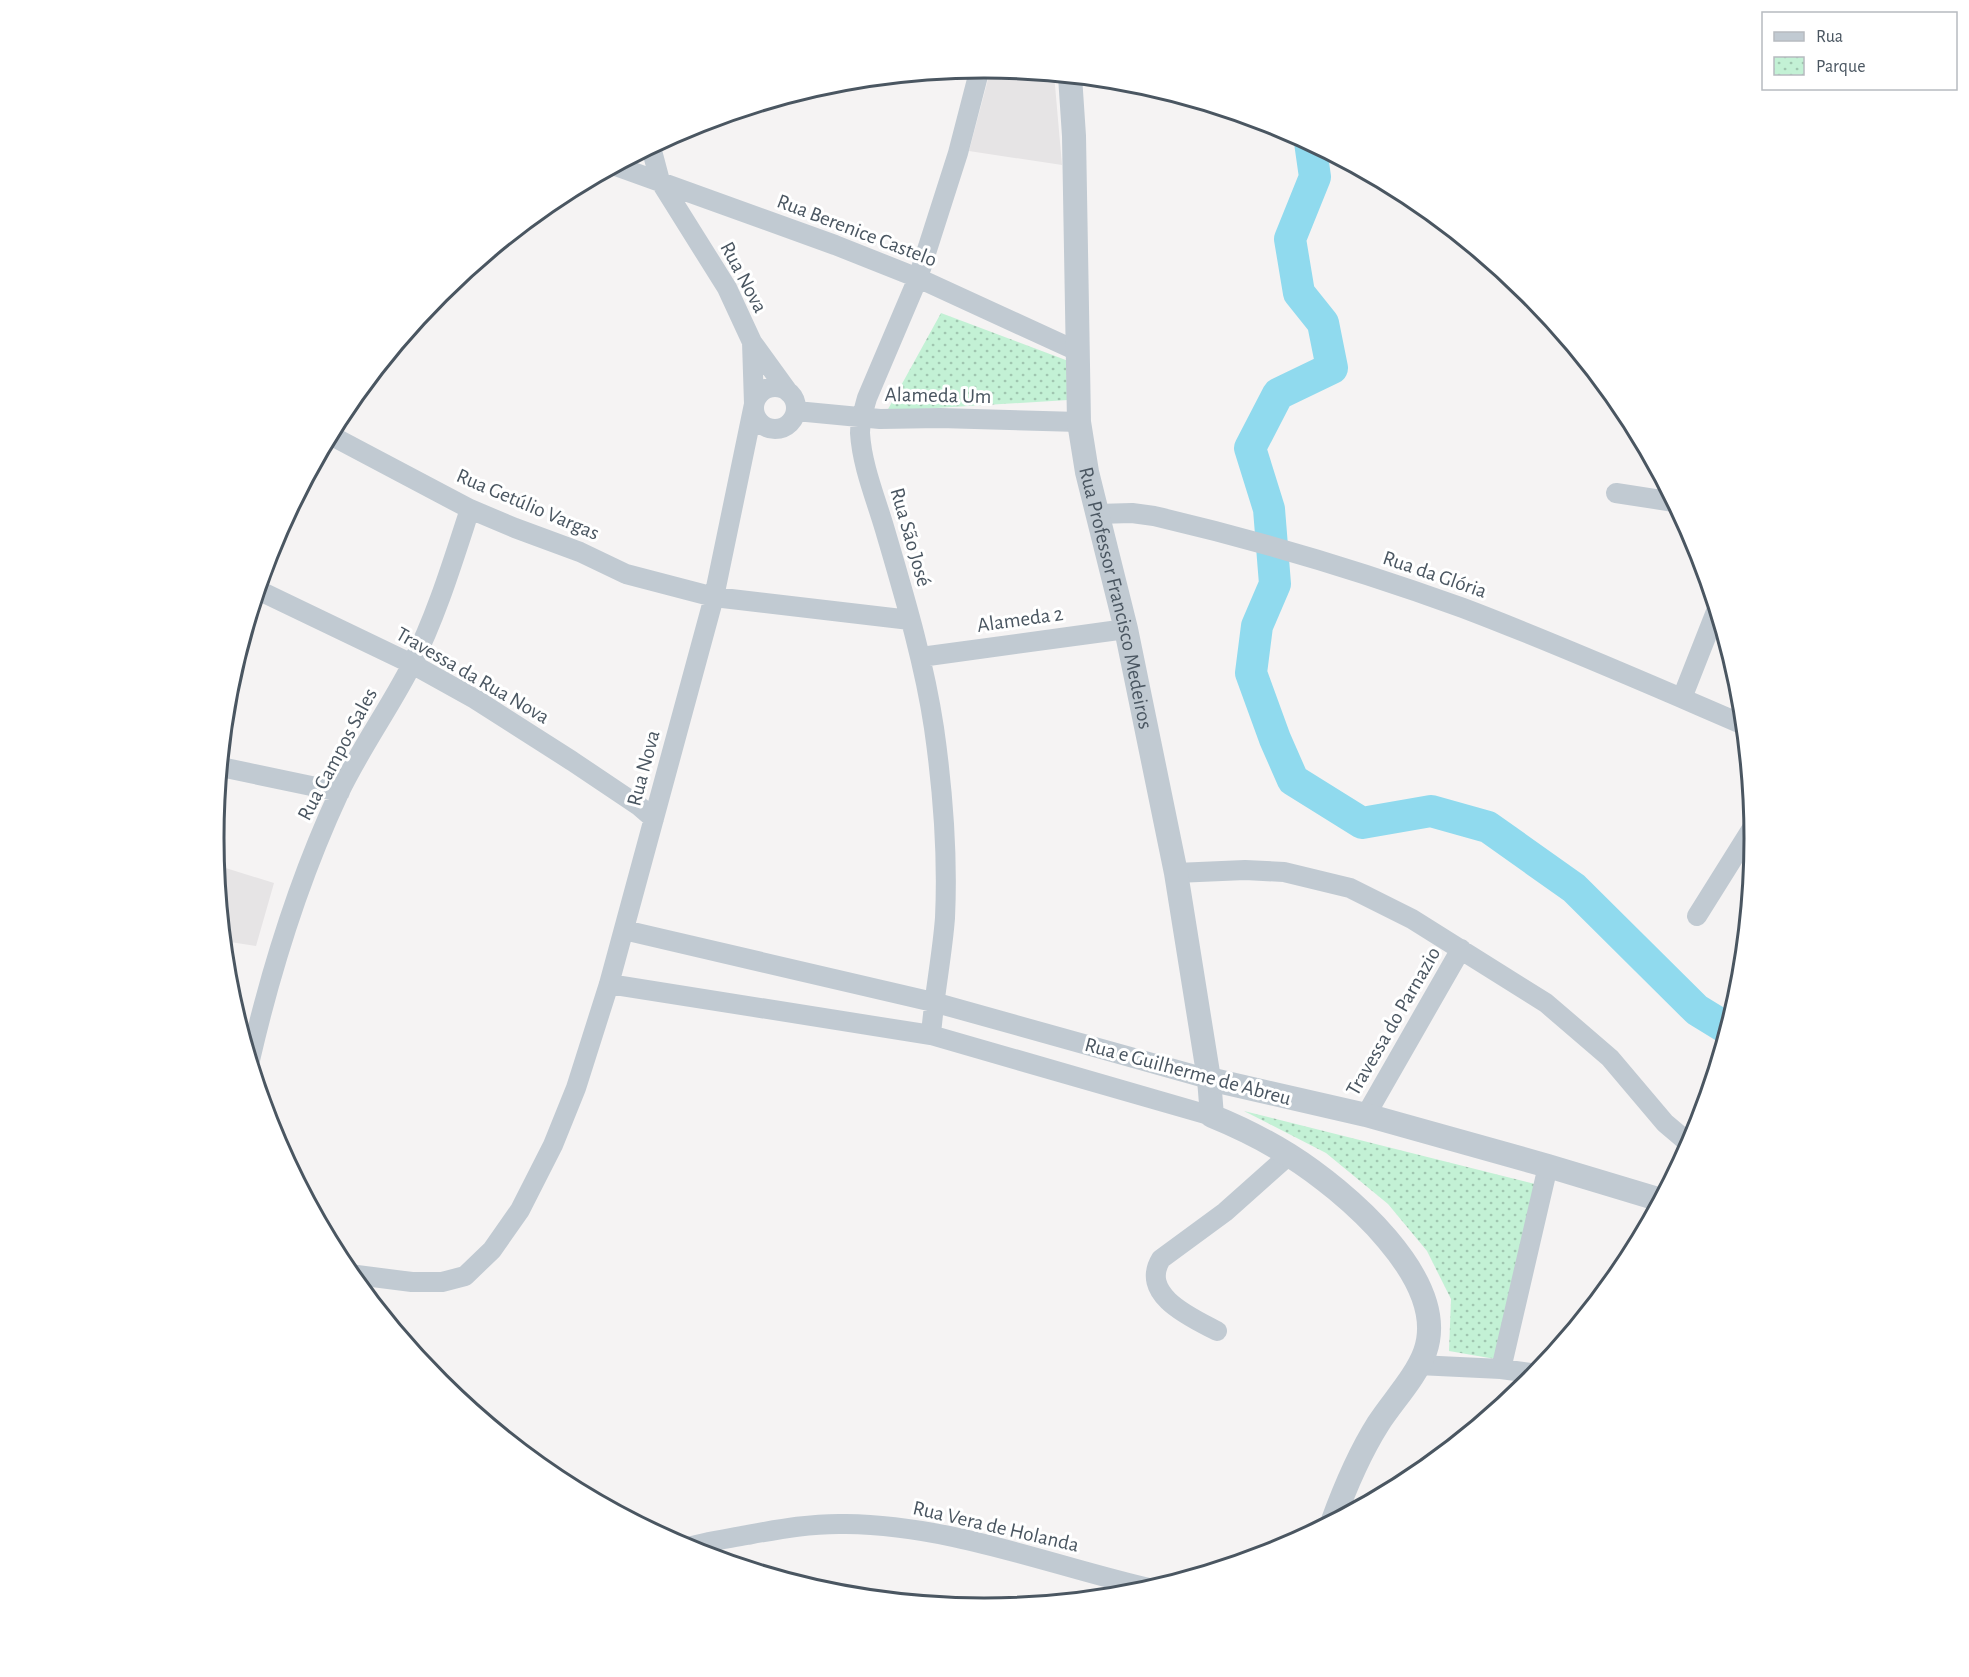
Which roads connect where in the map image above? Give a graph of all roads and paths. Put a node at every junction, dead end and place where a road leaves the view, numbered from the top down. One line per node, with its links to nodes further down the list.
1 (977, 78): 6 (street, Rua São José)
2 (1071, 84): 8 (street, Rua Professor Francisco Medeiros)
3 (653, 154): 5 (street, Rua Nova)
4 (624, 169): 5 (street, Rua Berenice Castelo)
5 (660, 181): 6 (street, Rua Berenice Castelo); 7 (street, Rua Nova)
6 (918, 278): 8 (street, Rua Berenice Castelo); 12 (street, Rua São José)
7 (752, 342): 9 (street); 10 (street, Rua Nova)
8 (1077, 351): 13 (street, Rua Professor Francisco Medeiros)
9 (789, 393): 10 (street); 11 (street)
10 (754, 404): 14 (street); 16 (street, Rua Nova)
11 (796, 411): 12 (street, Alameda Um); 14 (street)
12 (862, 417): 13 (street, Alameda Um); 23 (street, Rua São José)
13 (1079, 422): 20 (street, Rua Professor Francisco Medeiros)
14 (778, 429): 16 (street)
15 (338, 439): 19 (street, Rua Getúlio Vargas)
16 (746, 442): 22 (street, Rua Nova)
17 (1616, 493): 18 (street)
18 (1666, 501)
19 (470, 508): 22 (street, Rua Getúlio Vargas); 27 (street, Rua Campos Sales)
20 (1097, 514): 25 (street, Rua Professor Francisco Medeiros); 28 (street, Rua da Glória)
21 (264, 593): 27 (street, Travessa da Rua Nova)
22 (714, 597): 23 (street); 32 (street, Rua Nova)
23 (910, 620): 26 (street, Rua São José)
24 (1713, 620): 28 (street)
25 (1126, 629): 26 (street, Alameda 2); 34 (street, Rua Professor Francisco Medeiros)
26 (921, 657): 39 (street, Rua São José)
27 (412, 664): 31 (street, Rua Campos Sales); 32 (street, Travessa da Rua Nova)
28 (1682, 698): 29 (street, Rua da Glória)
29 (1735, 721)
30 (228, 769): 31 (street)
31 (340, 792): 41 (street, Rua Campos Sales)
32 (654, 819): 36 (street, Rua Nova)
33 (1745, 839): 35 (street)
34 (1176, 873): 37 (street, Travessa do Parnazio); 42 (street, Rua Professor Francisco Medeiros)
35 (1697, 916)
36 (624, 930): 38 (street, Rua Nova); 39 (street, Rua e Guilherme de Abreu)
37 (1461, 950): 43 (street, Travessa do Parnazio); 45 (street, Travessa do Parnazio)
38 (609, 984): 40 (street, Rua e Guilherme de Abreu); 49 (street, Rua Nova)
39 (933, 1002): 40 (street, Rua São José); 42 (street, Rua e Guilherme de Abreu)
40 (931, 1035): 44 (street, Rua e Guilherme de Abreu)
41 (253, 1047)
42 (1209, 1079): 43 (street, Rua e Guilherme de Abreu); 44 (street, Rua Professor Francisco Medeiros)
43 (1366, 1115): 47 (street, Rua e Guilherme de Abreu)
44 (1212, 1116): 46 (street, Rua e Guilherme de Abreu)
45 (1683, 1139)
46 (1289, 1155): 50 (street); 51 (street, Rua e Guilherme de Abreu)
47 (1548, 1166): 48 (street, Rua e Guilherme de Abreu); 52 (street)
48 (1654, 1198)
49 (363, 1276)
50 (1217, 1331)
51 (1418, 1365): 52 (street); 54 (street, Rua e Guilherme de Abreu)
52 (1501, 1369): 53 (street)
53 (1525, 1372)
54 (1336, 1513)
55 (702, 1544): 56 (street, Rua Vera de Holanda)
56 (1134, 1584)

